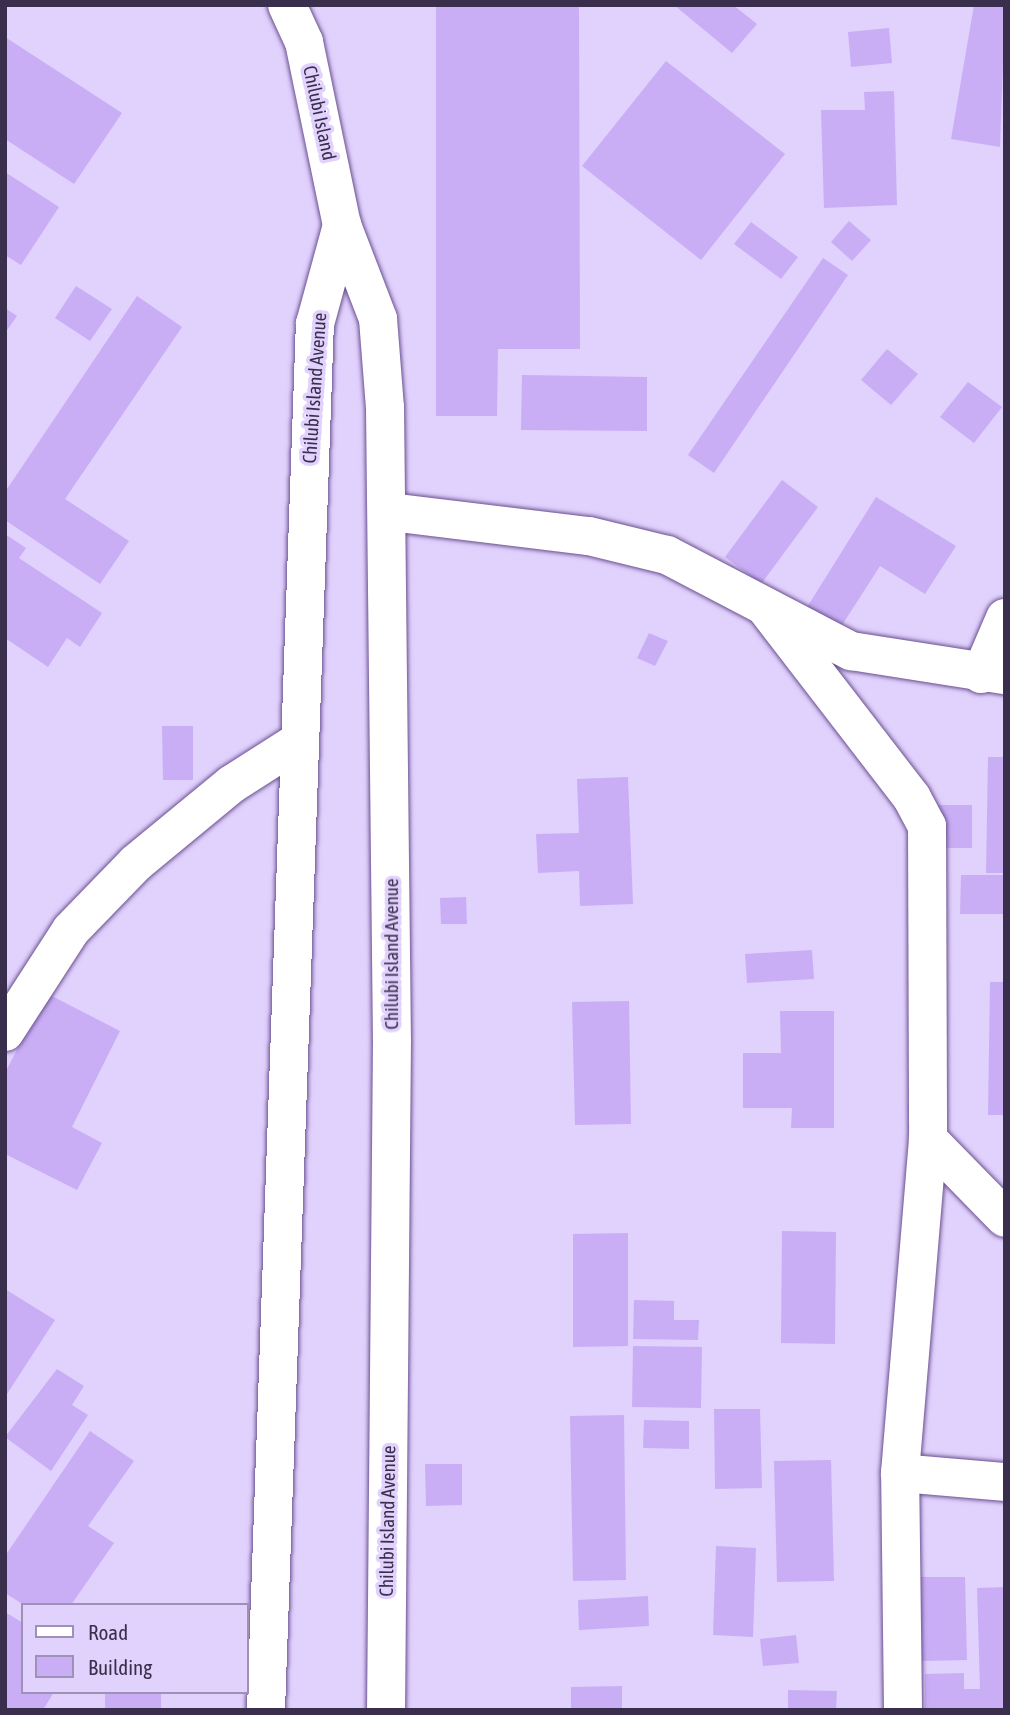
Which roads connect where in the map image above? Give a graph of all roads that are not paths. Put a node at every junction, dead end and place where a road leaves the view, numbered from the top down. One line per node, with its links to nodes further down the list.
1 (287, 5): 2 (street, Chilubi Island)
2 (342, 225): 3 (street, Chilubi Island Avenue); 7 (street, Chilubi Island Avenue)
3 (390, 512): 4 (street); 14 (street, Chilubi Island Avenue)
4 (765, 607): 6 (street); 9 (street)
5 (1005, 618): 6 (street)
6 (993, 674)
7 (298, 741): 8 (street); 13 (street, Chilubi Island Avenue)
8 (5, 1032)
9 (928, 1139): 10 (street); 11 (street)
10 (1005, 1218)
11 (900, 1473): 12 (street); 15 (street)
12 (1005, 1482)
13 (261, 1704)
14 (386, 1710)
15 (903, 1710)

